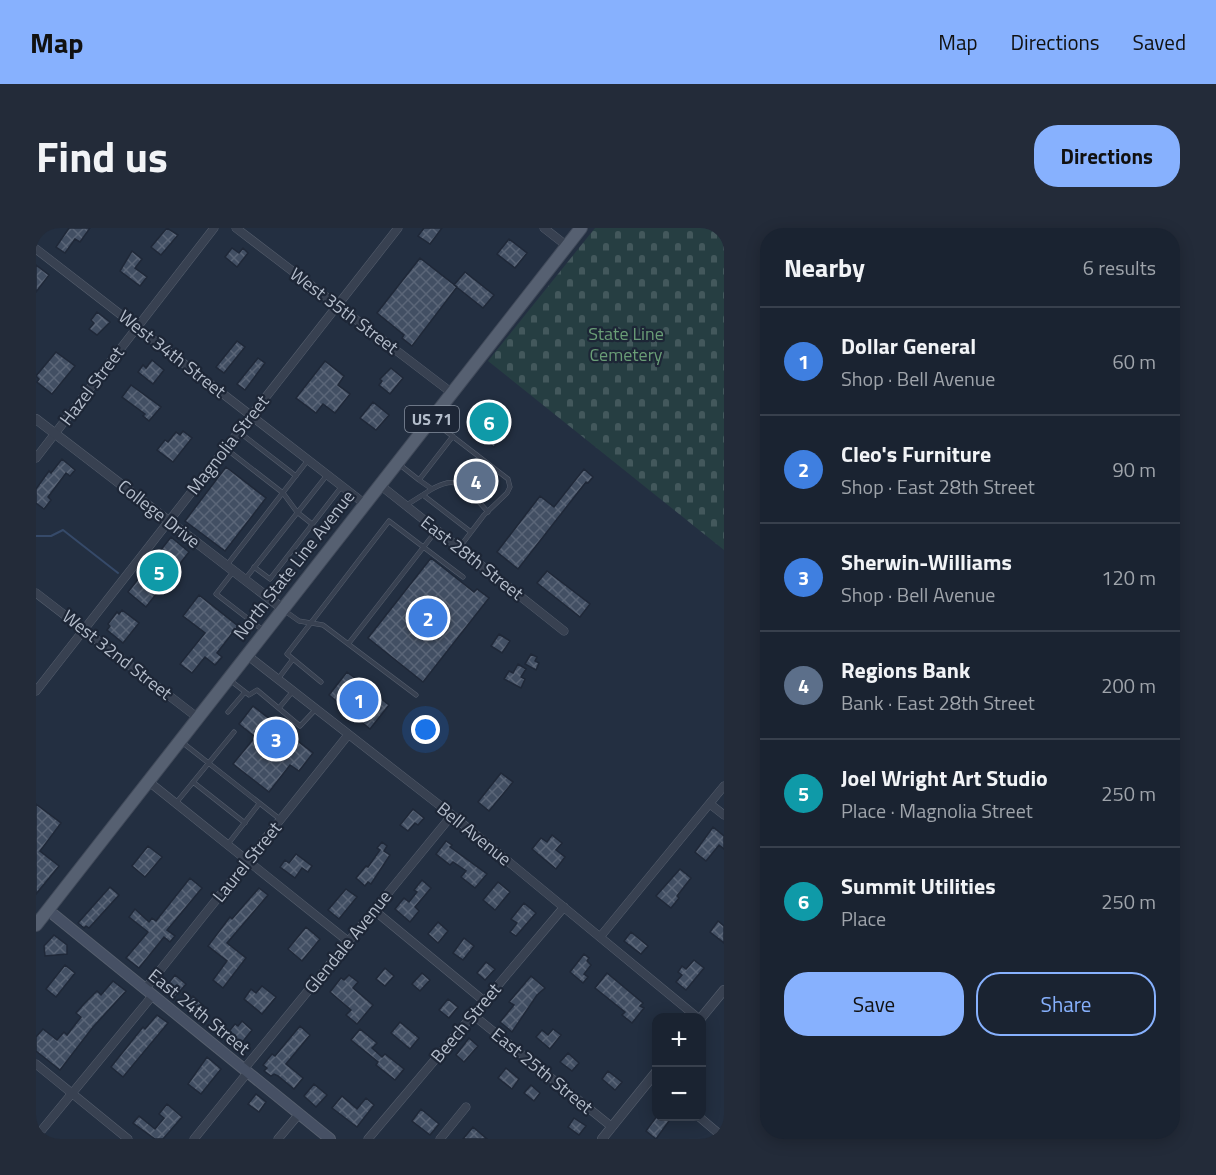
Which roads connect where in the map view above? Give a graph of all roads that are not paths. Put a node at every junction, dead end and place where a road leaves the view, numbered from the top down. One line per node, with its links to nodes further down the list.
1 (214, 228): 9 (street, Hazel Street)
2 (236, 228): 8 (street, West 35th Street)
3 (398, 228): 8 (street, Magnolia Street)
4 (544, 228): 6 (street)
5 (581, 228): 6 (main road, North State Line Avenue / US 71)
6 (567, 246): 10 (main road, North State Line Avenue / US 71)
7 (36, 249): 9 (street, West 34th Street)
8 (337, 306): 10 (street, West 35th Street); 11 (street, Magnolia Street)
9 (136, 327): 11 (street, West 34th Street); 15 (street, Hazel Street)
10 (452, 393): 13 (main road, North State Line Avenue / US 71)
11 (250, 415): 14 (street, Magnolia Street); 19 (street, West 34th Street)
12 (36, 419): 15 (street, College Drive)
13 (431, 419): 16 (lane); 20 (main road, North State Line Avenue / US 71)
14 (238, 431): 17 (street, Magnolia Street); 22 (lane)
15 (55, 434): 18 (street, Hazel Street); 33 (street, College Drive)
16 (453, 436): 23 (lane); 32 (lane)
17 (225, 448): 27 (lane); 33 (street, Magnolia Street)
18 (36, 458)
19 (308, 460): 21 (street, West 34th Street); 22 (lane)
20 (398, 463): 23 (lane); 24 (main road, North State Line Avenue / US 71)
21 (327, 475): 25 (street, West 34th Street); 31 (lane)
22 (296, 476): 27 (lane)
23 (419, 480): 26 (lane)
24 (380, 485): 29 (main road, North State Line Avenue / US 71); 30 (street, East 28th Street)
25 (342, 486): 29 (street, West 34th Street); 34 (lane)
26 (432, 489): 28 (lane); 32 (lane)
27 (283, 493): 31 (lane); 40 (lane)
28 (423, 495): 30 (lane); 36 (lane)
29 (365, 504): 44 (main road, North State Line Avenue / US 71)
30 (405, 506): 35 (street, East 28th Street)
31 (297, 512): 34 (lane); 39 (lane)
32 (488, 512): 36 (lane)
33 (169, 522): 40 (street, College Drive); 46 (street, Magnolia Street)
34 (312, 524): 39 (lane)
35 (436, 530): 37 (lane); 38 (street, East 28th Street)
36 (471, 532): 38 (lane)
37 (423, 547): 41 (lane); 45 (lane); 49 (lane)
38 (459, 548): 47 (street, East 28th Street)
39 (254, 567): 42 (lane)
40 (230, 569): 42 (street, College Drive); 48 (lane)
41 (463, 577)
42 (244, 580): 44 (street, College Drive)
43 (36, 593): 46 (street, West 32nd Street)
44 (283, 609): 45 (lane); 48 (main road, North State Line Avenue / US 71)
45 (309, 624): 49 (lane); 51 (lane)
46 (85, 631): 55 (street, Magnolia Street); 62 (street, West 32nd Street)
47 (564, 631)
48 (265, 632): 50 (main road, North State Line Avenue / US 71)
49 (348, 644): 58 (lane)
50 (247, 655): 52 (main road, North State Line Avenue / US 71); 53 (street, Bell Avenue)
51 (293, 659): 53 (lane); 54 (lane)
52 (228, 679): 57 (lane); 62 (main road, North State Line Avenue / US 71)
53 (278, 679): 56 (street, Bell Avenue)
54 (321, 681)
55 (36, 691)
56 (293, 691): 59 (lane); 60 (street, Bell Avenue)
57 (245, 692): 59 (lane); 61 (lane)
58 (416, 695)
59 (279, 708): 60 (lane)
60 (316, 709): 64 (street, Bell Avenue)
61 (228, 712)
62 (198, 718): 65 (main road, North State Line Avenue / US 71)
63 (234, 732): 66 (lane)
64 (348, 735): 73 (street, Bell Avenue); 75 (street, Laurel Street)
65 (180, 741): 66 (lane); 67 (main road, North State Line Avenue / US 71)
66 (209, 763): 68 (lane); 71 (lane)
67 (148, 781): 70 (street); 80 (main road, North State Line Avenue / US 71)
68 (193, 782): 70 (lane); 76 (lane)
69 (724, 786): 72 (street)
70 (176, 803): 77 (street)
71 (260, 804): 75 (lane); 76 (lane)
72 (710, 804): 74 (street); 83 (street)
73 (452, 815): 79 (street, Bell Avenue); 81 (street, Glendale Avenue)
74 (724, 815)
75 (281, 821): 78 (street, Laurel Street)
76 (244, 823): 77 (lane)
77 (228, 844): 78 (street)
78 (248, 861): 84 (street); 86 (street, Laurel Street)
79 (564, 907): 83 (street, Bell Avenue); 87 (street, Beech Street)
80 (48, 910): 82 (main road, North State Line Avenue / US 71); 86 (main road, East 24th Street)
81 (375, 911): 84 (street, Glendale Avenue); 87 (street)
82 (36, 925)
83 (600, 937): 88 (street, Bell Avenue)
84 (349, 942): 92 (street, Glendale Avenue)
85 (724, 990): 89 (street)
86 (149, 992): 92 (main road, East 24th Street); 94 (street, Laurel Street)
87 (484, 1001): 90 (street, Beech Street)
88 (695, 1013)
89 (704, 1013)
90 (473, 1015): 98 (street, East 25th Street); 105 (street, Beech Street)
91 (36, 1064): 94 (street)
92 (246, 1071): 96 (main road, East 24th Street); 102 (street, Glendale Avenue)
93 (652, 1081): 98 (street)
94 (72, 1093): 99 (street, Laurel Street); 101 (street)
95 (466, 1107): 106 (street)
96 (299, 1114): 103 (street); 104 (main road, East 24th Street)
97 (704, 1121): 100 (street)
98 (612, 1127): 107 (street)
99 (36, 1137)
100 (724, 1138)
101 (128, 1139)
102 (194, 1139)
103 (278, 1139)
104 (330, 1139)
105 (368, 1139)
106 (440, 1139)
107 (602, 1139)

